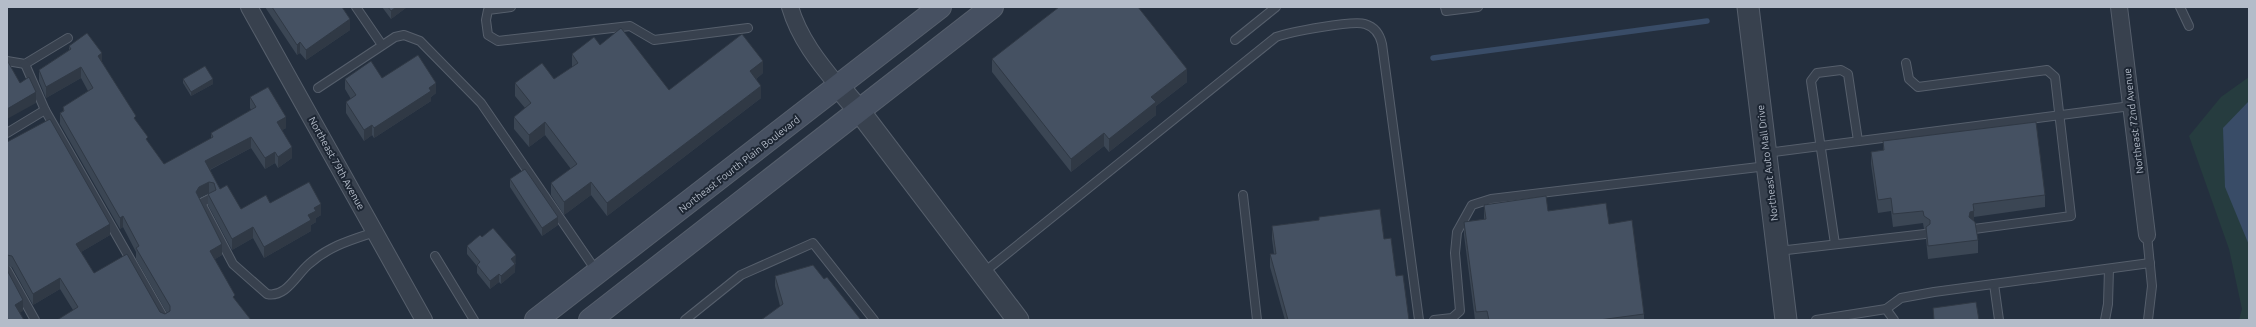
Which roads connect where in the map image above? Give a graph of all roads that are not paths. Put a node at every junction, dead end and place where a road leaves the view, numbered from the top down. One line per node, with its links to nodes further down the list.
1 (249, 7): 34 (street, Northeast 79th Avenue)
2 (356, 7): 17 (lane)
3 (511, 7): 14 (lane)
4 (790, 7): 21 (street)
5 (940, 7): 21 (main road, Northeast Fourth Plain Boulevard)
6 (992, 7): 25 (main road)
7 (1276, 7): 16 (lane)
8 (1445, 7): 9 (lane)
9 (1478, 7)
10 (1748, 7): 30 (street, Northeast Auto Mall Drive)
11 (2119, 7): 23 (street, Northeast 72nd Avenue)
12 (2180, 7): 13 (lane)
13 (2189, 26)
14 (748, 28)
15 (68, 38): 20 (lane)
16 (1235, 40)
17 (382, 45): 22 (lane); 43 (lane)
18 (7, 61): 20 (lane)
19 (1906, 62): 26 (lane)
20 (25, 64): 24 (lane)
21 (839, 87): 25 (street); 43 (main road, Northeast Fourth Plain Boulevard)
22 (318, 88)
23 (2131, 106): 26 (lane); 36 (street, Northeast 72nd Avenue)
24 (45, 110): 27 (lane); 48 (lane)
25 (860, 112): 44 (street); 52 (main road)
26 (2060, 115): 28 (lane); 33 (lane)
27 (7, 133)
28 (1858, 141): 29 (lane); 29 (lane)
29 (1820, 146): 30 (lane); 37 (lane)
30 (1767, 160): 38 (street, Northeast Auto Mall Drive); 58 (lane)
31 (1243, 195): 56 (lane)
32 (211, 198): 34 (lane)
33 (1974, 229)
34 (375, 232): 49 (street, Northeast 79th Avenue)
35 (1925, 234): 37 (lane)
36 (2147, 235): 40 (lane)
37 (1835, 244): 38 (lane)
38 (1778, 251): 59 (street, Northeast Auto Mall Drive)
39 (435, 256): 50 (lane)
40 (2150, 263): 41 (lane); 64 (lane)
41 (2109, 269): 45 (lane); 63 (lane)
42 (7, 270): 47 (lane)
43 (598, 273): 51 (main road, Northeast Fourth Plain Boulevard)
44 (983, 273): 55 (street); 57 (lane)
45 (1994, 284): 46 (lane); 62 (lane)
46 (1886, 309): 60 (lane); 61 (lane)
47 (35, 320)
48 (165, 320)
49 (424, 320)
50 (474, 320)
51 (536, 320)
52 (590, 320)
53 (685, 320): 54 (lane)
54 (874, 320)
55 (1018, 320)
56 (1257, 320)
57 (1419, 320)
58 (1434, 320)
59 (1786, 320)
60 (1816, 320)
61 (1894, 320)
62 (1999, 320)
63 (2105, 320)
64 (2148, 320)

